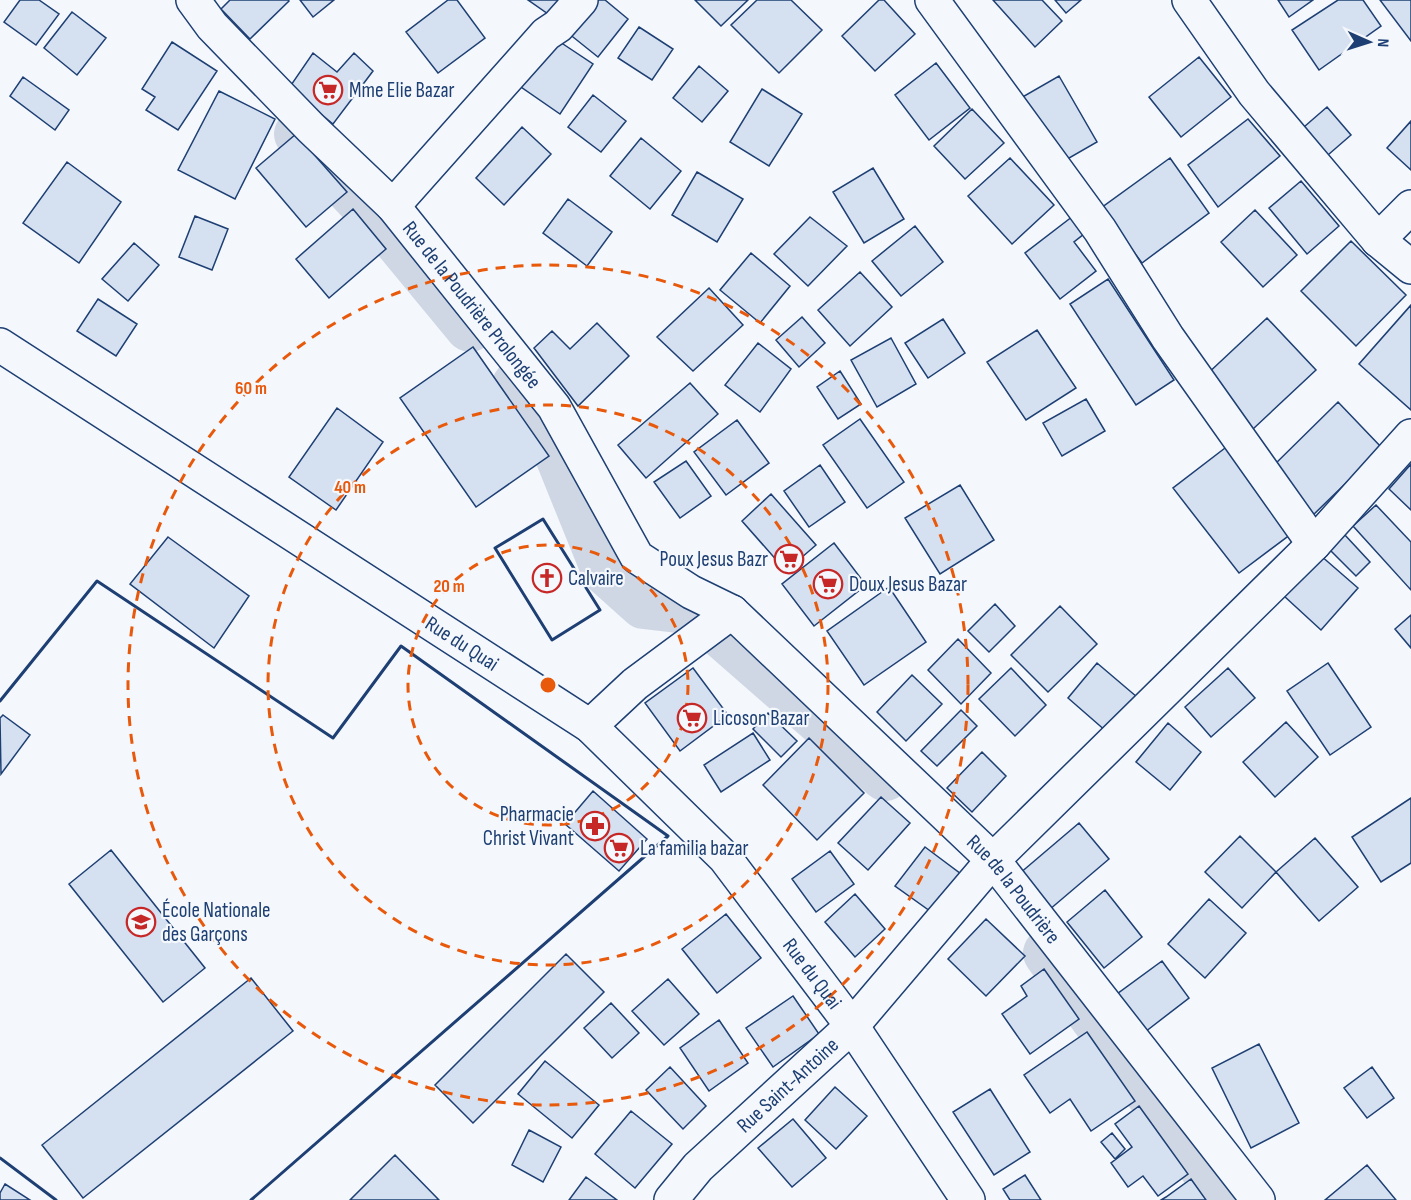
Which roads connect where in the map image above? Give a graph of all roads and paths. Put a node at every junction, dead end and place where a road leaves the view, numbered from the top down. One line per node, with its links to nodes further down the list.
1 (194, 0): 5 (street, Rue de la Poudrière Prolongée)
2 (581, 0): 5 (street)
3 (932, 0): 11 (street)
4 (1189, 0): 7 (street)
5 (393, 206): 12 (street, Rue de la Poudrière Prolongée)
6 (1411, 207): 7 (street)
7 (1378, 240): 8 (street)
8 (1411, 267)
9 (0, 345): 13 (street, Rue du Quai)
10 (1411, 436): 11 (street, Rue Saint-Antoine)
11 (1314, 543): 14 (street, Rue Saint-Antoine)
12 (732, 612): 13 (street); 14 (street, Rue de la Poudrière)
13 (590, 726): 15 (street, Rue du Quai)
14 (993, 860): 15 (street, Rue Saint-Antoine); 18 (street, Rue de la Poudrière)
15 (852, 1026): 16 (street, Rue Saint-Antoine); 17 (street, Rue du Quai)
16 (671, 1200)
17 (968, 1200)
18 (1258, 1200)

